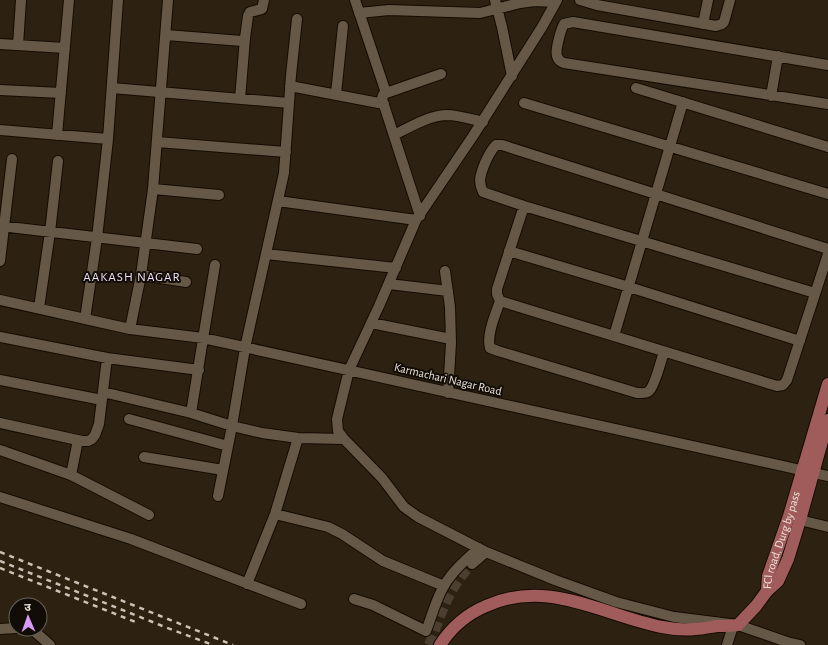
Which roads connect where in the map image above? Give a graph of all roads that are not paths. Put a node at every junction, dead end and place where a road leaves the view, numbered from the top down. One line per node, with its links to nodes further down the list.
1 (21, 0): 19 (street)
2 (69, 0): 20 (street)
3 (118, 0): 26 (street)
4 (168, 0): 16 (street)
5 (264, 0): 17 (street)
6 (355, 0): 12 (street)
7 (580, 0): 14 (street)
8 (708, 0): 14 (street)
9 (730, 0): 14 (street)
10 (556, 1): 11 (street); 24 (street)
11 (497, 4): 12 (street); 24 (street)
12 (359, 13): 31 (street)
13 (297, 18): 25 (street)
14 (703, 24)
15 (343, 26): 32 (street)
16 (166, 35): 17 (street); 29 (street)
17 (245, 38): 34 (street)
18 (0, 44): 19 (street)
19 (18, 45): 20 (street)
20 (65, 48): 30 (street)
21 (778, 56): 22 (street); 33 (street); 33 (street)
22 (828, 65)
23 (441, 74): 31 (street)
24 (512, 76): 40 (street)
25 (290, 86): 32 (street); 36 (street)
26 (112, 88): 29 (street); 44 (street)
27 (636, 88): 35 (street)
28 (0, 90): 30 (street)
29 (161, 92): 34 (street); 45 (street)
30 (61, 93): 42 (street)
31 (386, 93): 38 (street)
32 (336, 94): 38 (street)
33 (771, 96): 39 (street)
34 (240, 99): 36 (street)
35 (684, 102): 46 (street); 47 (street)
36 (289, 103): 48 (street)
37 (524, 103): 46 (street)
38 (384, 104): 43 (street)
39 (828, 104)
40 (482, 122): 43 (street); 57 (street)
41 (0, 130): 42 (street)
42 (57, 135): 44 (street)
43 (394, 135): 57 (street)
44 (108, 139): 60 (street)
45 (157, 142): 48 (street); 51 (street)
46 (671, 146): 53 (street); 54 (street)
47 (828, 147)
48 (286, 152): 55 (street)
49 (12, 159): 58 (street)
50 (58, 161): 59 (street)
51 (153, 189): 52 (street); 62 (street)
52 (219, 194)
53 (657, 194): 56 (street); 61 (street); 64 (street)
54 (828, 194)
55 (278, 201): 57 (street); 66 (street)
56 (524, 206): 61 (street); 65 (street)
57 (418, 218): 70 (street)
58 (2, 226): 59 (street); 68 (street)
59 (50, 232): 60 (street); 80 (street)
60 (98, 238): 62 (street); 81 (street)
61 (643, 242): 75 (street); 77 (street)
62 (146, 243): 63 (street); 72 (street)
63 (197, 249)
64 (828, 249)
65 (510, 251): 75 (street); 79 (street)
66 (266, 254): 70 (street); 89 (street)
67 (828, 254): 77 (street)
68 (0, 261)
69 (215, 265): 86 (street)
70 (396, 268): 74 (street)
71 (445, 271): 76 (street)
72 (141, 275): 73 (street); 83 (street)
73 (186, 282)
74 (389, 284): 76 (street); 82 (street)
75 (629, 287): 84 (street); 88 (street)
76 (448, 291): 87 (street)
77 (815, 293): 88 (street)
78 (0, 300): 80 (street, Karmachari Nagar Road)
79 (500, 301): 84 (street); 90 (street)
80 (38, 308): 81 (street, Karmachari Nagar Road)
81 (85, 319): 83 (street, Karmachari Nagar Road)
82 (371, 323): 87 (street); 93 (street)
83 (130, 329): 86 (street, Karmachari Nagar Road)
84 (614, 336): 90 (street)
85 (0, 337): 91 (street)
86 (203, 338): 89 (street, Karmachari Nagar Road); 92 (street)
87 (451, 339): 96 (street)
88 (800, 341): 90 (street)
89 (245, 348): 93 (street, Karmachari Nagar Road); 102 (street)
90 (664, 352)
91 (107, 358): 92 (street); 97 (street)
92 (199, 370): 98 (street)
93 (349, 370): 96 (street, Karmachari Nagar Road); 104 (street)
94 (0, 380): 97 (street)
95 (828, 384): 110 (main road, FCI road, Durg by pass)
96 (448, 393): 110 (street, Karmachari Nagar Road)
97 (102, 396): 98 (street); 105 (street)
98 (191, 413): 102 (street)
99 (129, 419): 106 (street)
100 (828, 420): 110 (main road, FCI road, Durg by pass)
101 (0, 424): 105 (street)
102 (232, 426): 103 (street); 106 (street)
103 (298, 438): 104 (street); 115 (street)
104 (344, 439): 119 (street)
105 (78, 440): 111 (street)
106 (228, 446): 109 (street)
107 (0, 450): 111 (street)
108 (144, 457): 109 (street)
109 (223, 470): 113 (street)
110 (808, 472): 112 (street, Karmachari Nagar Road); 117 (main road, FCI road, Durg by pass); 123 (main road, FCI road, Durg by pass)
111 (71, 475): 116 (street)
112 (828, 476)
113 (218, 496)
114 (0, 498): 121 (street)
115 (274, 514): 121 (street); 122 (street)
116 (149, 515)
117 (800, 520): 118 (street); 123 (main road, FCI road, Durg by pass)
118 (828, 527)
119 (483, 550): 120 (street); 122 (street); 126 (street)
120 (472, 564)
121 (247, 584): 125 (street)
122 (444, 586): 124 (street)
123 (767, 591): 126 (main road)
124 (354, 599)
125 (301, 604)
126 (735, 625): 129 (main road); 130 (street); 131 (street)
127 (41, 637): 128 (street)
128 (50, 645)
129 (440, 645)
130 (727, 645)
131 (800, 645)

